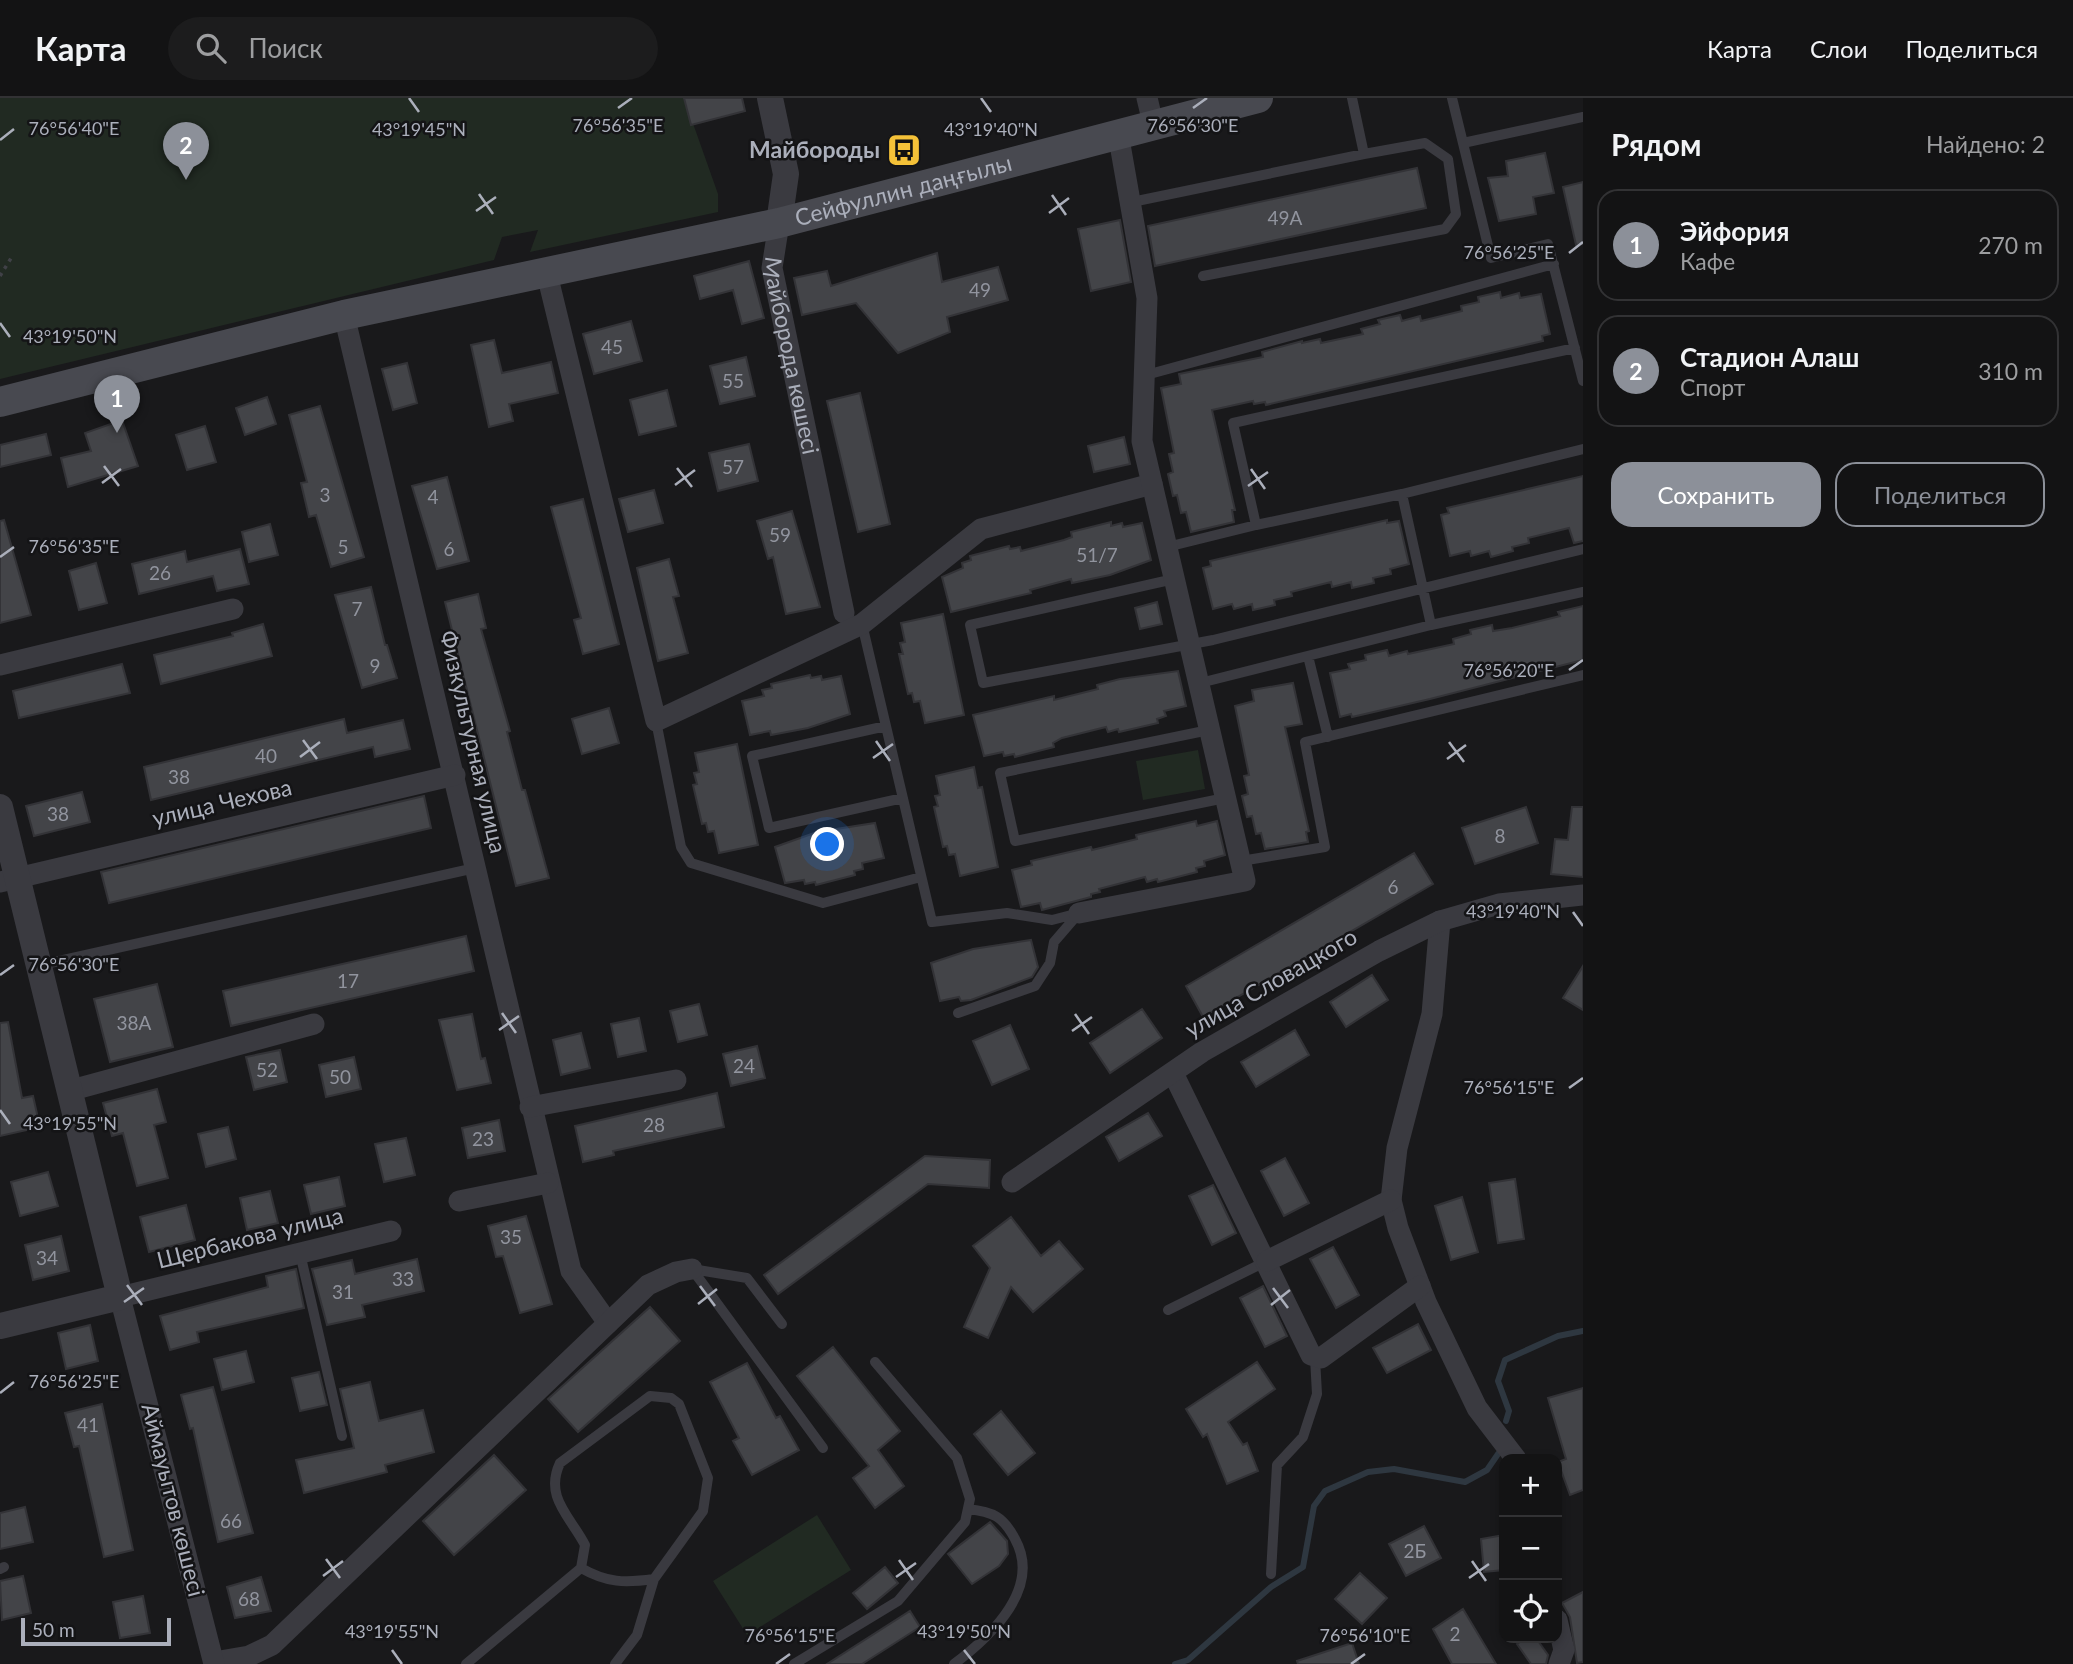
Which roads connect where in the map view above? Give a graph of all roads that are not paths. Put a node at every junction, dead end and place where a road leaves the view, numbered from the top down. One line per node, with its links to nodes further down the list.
1 (770, 98): 11 (street, Майборода көшесі)
2 (1258, 98): 5 (main road, Сейфуллин даңғылы)
3 (1352, 98): 9 (lane)
4 (1452, 98): 8 (lane)
5 (1150, 111): 7 (main road, Сейфуллин даңғылы)
6 (1583, 117): 8 (lane)
7 (1118, 133): 10 (street); 11 (main road, Сейфуллин даңғылы)
8 (1463, 143): 12 (lane)
9 (1364, 154): 10 (lane); 14 (lane)
10 (1132, 202): 17 (street)
11 (779, 223): 13 (main road, Сейфуллин даңғылы); 30 (street, Майборода көшесі)
12 (1554, 264): 16 (lane); 17 (lane)
13 (545, 270): 15 (main road, Сейфуллин даңғылы); 37 (street)
14 (1203, 276)
15 (344, 315): 19 (main road); 41 (street, Физкультурная улица)
16 (1575, 348): 18 (lane); 23 (lane)
17 (1146, 375): 21 (street)
18 (1583, 381)
19 (0, 402)
20 (1583, 449): 22 (lane)
21 (1152, 484): 24 (street); 30 (street)
22 (1402, 494): 23 (lane); 27 (lane)
23 (1256, 525): 24 (lane)
24 (1167, 547): 26 (street)
25 (1583, 549): 27 (lane)
26 (1174, 579): 32 (street); 32 (lane)
27 (1424, 588): 31 (lane); 32 (lane)
28 (1583, 592): 31 (lane)
29 (233, 608): 34 (street)
30 (853, 618): 37 (street); 38 (lane)
31 (1431, 625): 33 (lane)
32 (1189, 645): 36 (street)
33 (1308, 656): 36 (lane); 40 (lane)
34 (0, 665)
35 (1583, 675): 40 (lane)
36 (1200, 683): 39 (street)
37 (656, 721): 47 (lane)
38 (886, 726): 42 (lane); 42 (lane)
39 (1209, 730): 43 (street); 43 (lane)
40 (1328, 737): 45 (lane)
41 (455, 775): 46 (street, Физкультурная улица); 48 (street, улица Чехова)
42 (903, 798): 47 (lane)
43 (1226, 798): 45 (street)
44 (0, 807): 48 (street, Аймауытов көшесі)
45 (1241, 861): 50 (street)
46 (475, 868): 52 (lane); 58 (street, Физкультурная улица)
47 (921, 877): 50 (lane)
48 (8, 879): 52 (street, Аймауытов көшесі)
49 (1583, 895): 51 (street, улица Словацкого)
50 (1079, 913): 53 (lane)
51 (1440, 920): 55 (street, улица Словацкого); 61 (street)
52 (40, 965): 57 (street, Аймауытов көшесі)
53 (958, 1013)
54 (314, 1024): 57 (street)
55 (1172, 1073): 59 (street, улица Словацкого); 65 (street)
56 (676, 1080): 58 (street)
57 (72, 1090): 68 (street, Аймауытов көшесі)
58 (530, 1107): 60 (street, Физкультурная улица)
59 (1012, 1182)
60 (548, 1183): 62 (street); 70 (street, Физкультурная улица)
61 (1391, 1200): 65 (street); 67 (street)
62 (459, 1201)
63 (391, 1231): 64 (street, Щербакова улица)
64 (300, 1253): 68 (street, Щербакова улица); 75 (lane)
65 (1267, 1261): 69 (lane); 73 (street)
66 (692, 1269): 70 (street); 71 (lane); 76 (lane)
67 (1420, 1286): 73 (street); 77 (street)
68 (120, 1297): 72 (street); 83 (street, Аймауытов көшесі)
69 (1168, 1310)
70 (608, 1323): 83 (street)
71 (782, 1324)
72 (0, 1326)
73 (1315, 1358): 80 (lane)
74 (875, 1362): 78 (lane)
75 (342, 1436)
76 (823, 1448)
77 (1512, 1454)
78 (968, 1509): 86 (lane); 87 (lane)
79 (581, 1568): 81 (lane); 81 (lane); 84 (lane)
80 (1271, 1574)
81 (654, 1579): 85 (lane)
82 (1562, 1641): 88 (street)
83 (215, 1663)
84 (466, 1664)
85 (615, 1664)
86 (794, 1664)
87 (954, 1664)
88 (1559, 1664)

